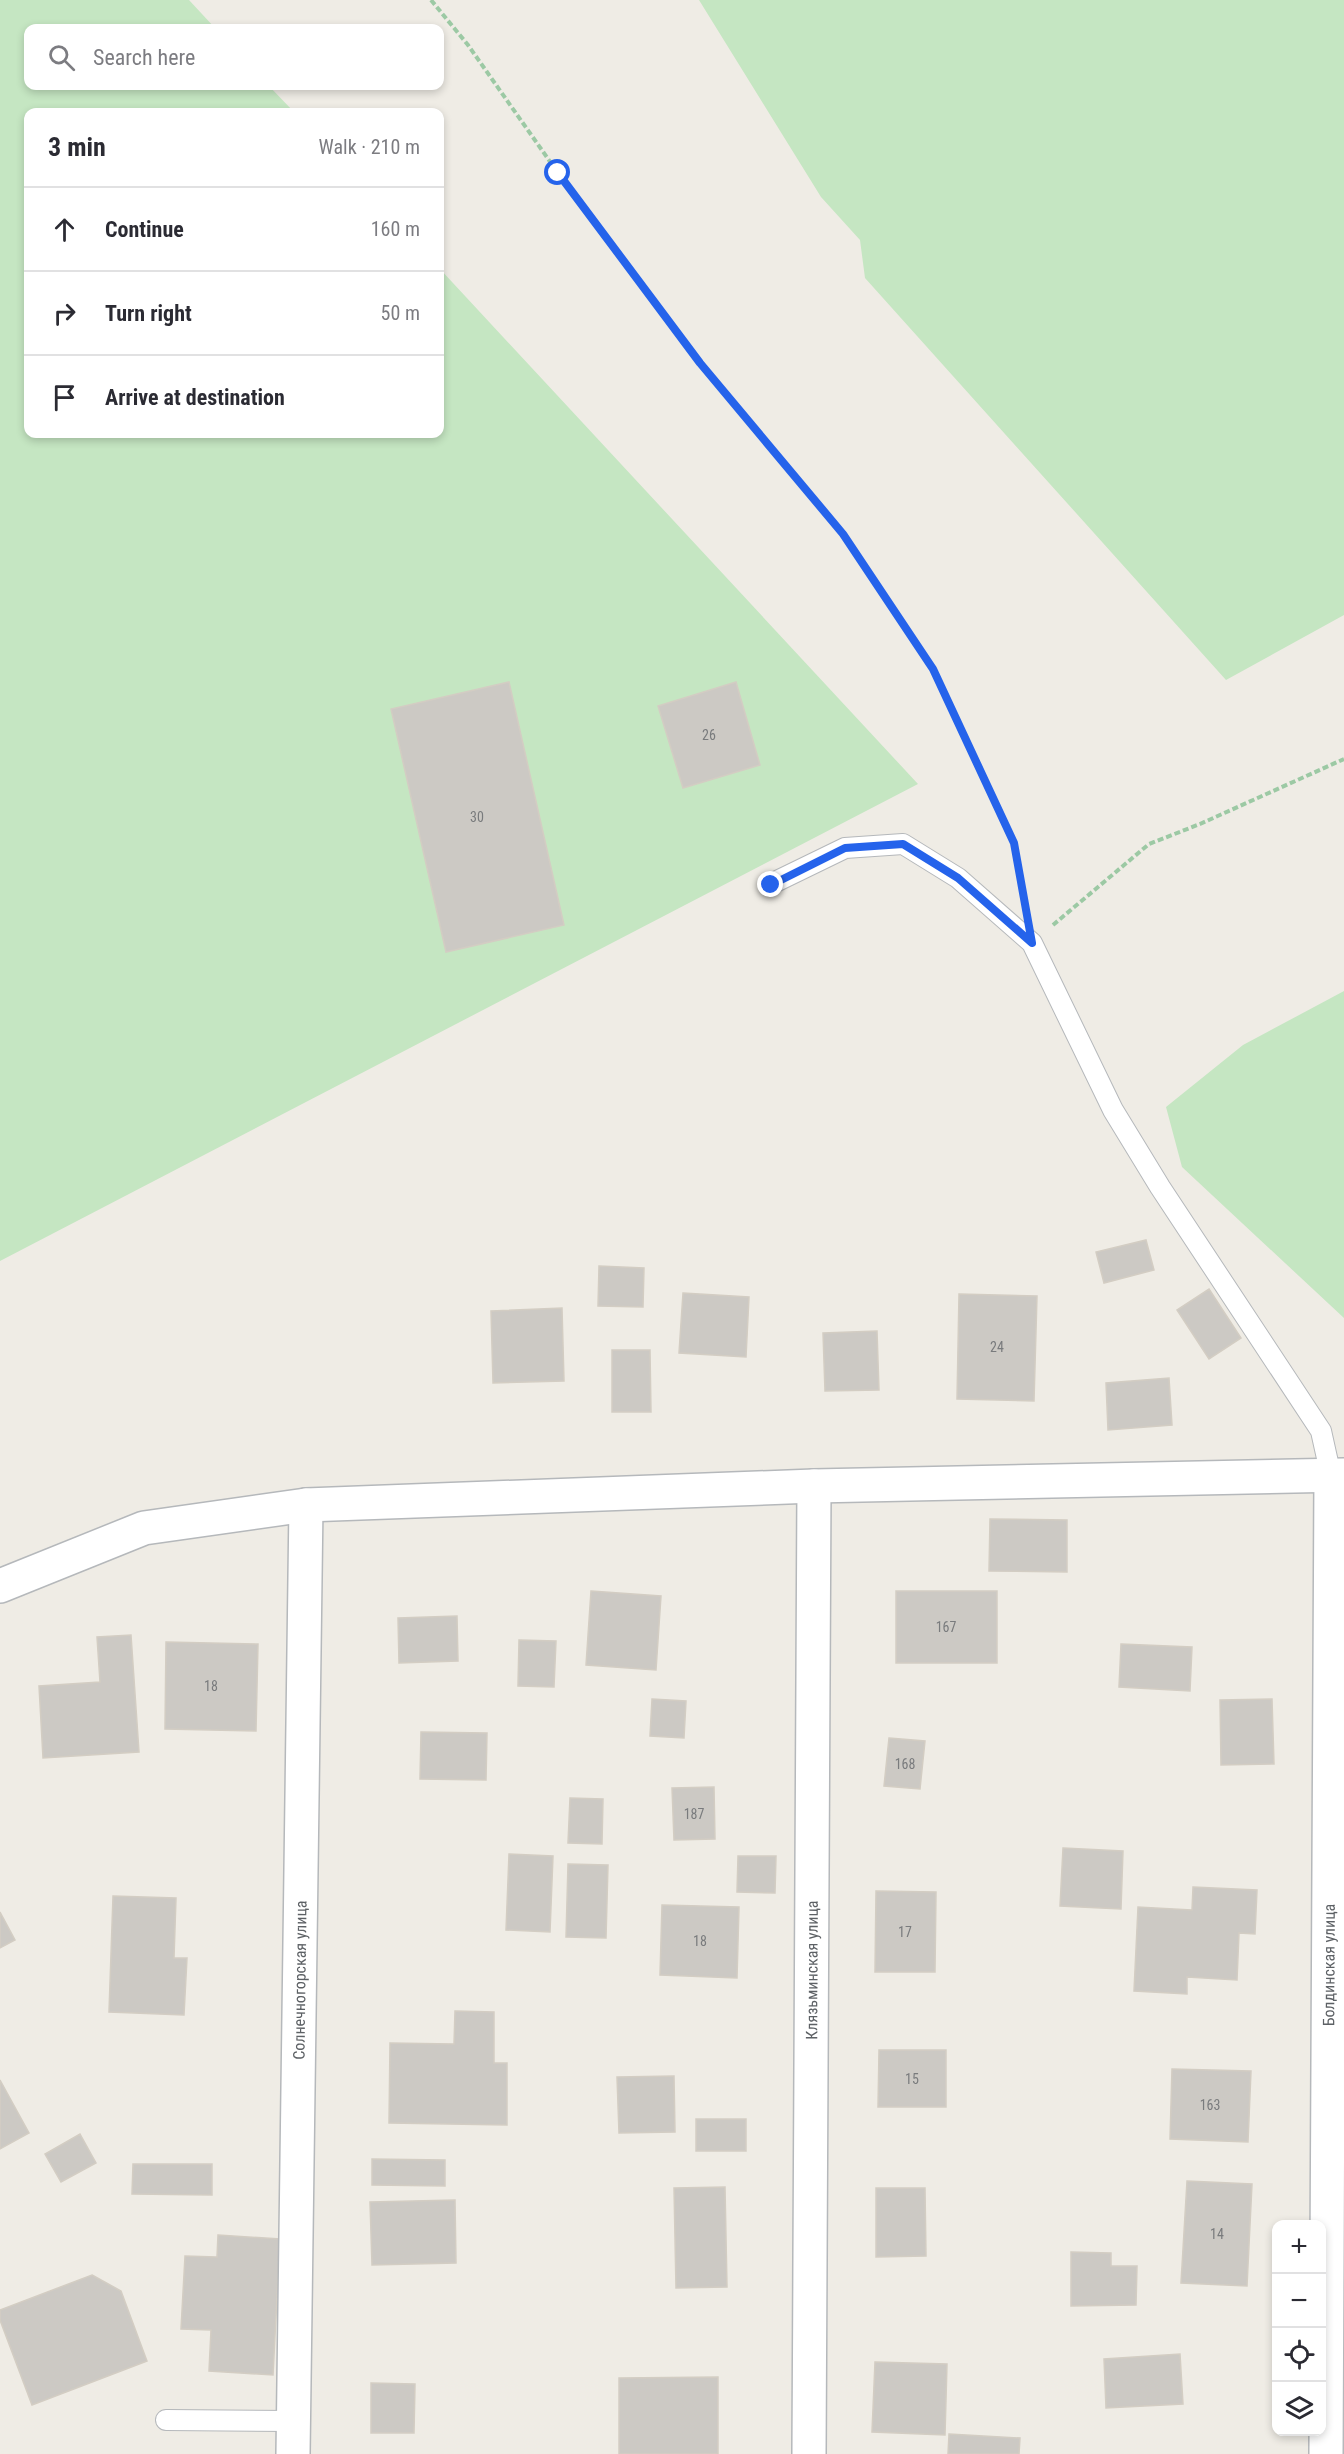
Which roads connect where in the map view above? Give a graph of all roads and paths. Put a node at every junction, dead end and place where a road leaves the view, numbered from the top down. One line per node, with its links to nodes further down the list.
1 (431, 0): 4 (path)
2 (1344, 759): 4 (path)
3 (771, 885): 4 (lane)
4 (1032, 943): 5 (lane)
5 (1338, 1476): 6 (street); 13 (street, Болдинская улица)
6 (814, 1486): 7 (street); 12 (street, Клязьминская улица)
7 (306, 1505): 8 (street); 10 (street, Солнечногорская улица)
8 (0, 1586)
9 (166, 2420): 10 (lane)
10 (294, 2421): 11 (street, Солнечногорская улица)
11 (293, 2454)
12 (809, 2454)
13 (1326, 2454)

